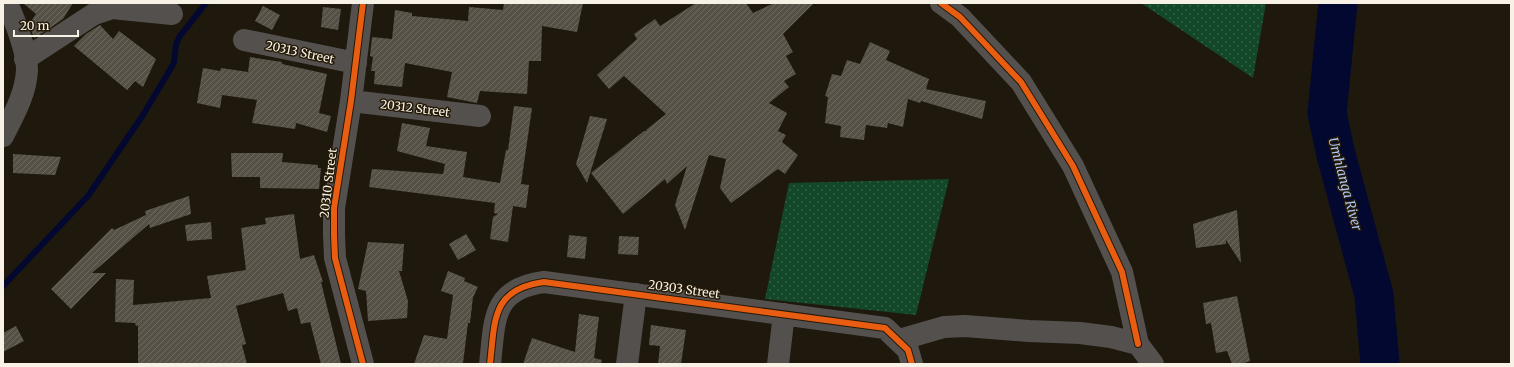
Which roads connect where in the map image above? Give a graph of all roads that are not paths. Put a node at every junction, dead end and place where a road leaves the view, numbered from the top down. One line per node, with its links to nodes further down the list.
1 (7, 3): 6 (street)
2 (363, 3): 7 (street, 20310 Street)
3 (941, 3): 14 (street)
4 (172, 14): 6 (street)
5 (244, 40): 7 (street, 20313 Street)
6 (25, 59): 10 (street)
7 (356, 63): 8 (street, 20310 Street)
8 (351, 100): 9 (street, 20312 Street); 15 (street, 20310 Street)
9 (480, 116)
10 (3, 136)
11 (636, 294): 12 (street, 20303 Street); 16 (street, 20303 Street); 17 (street)
12 (784, 314): 13 (street, 20303 Street); 18 (street)
13 (899, 340): 14 (street); 19 (street, 20303 Street)
14 (1138, 344): 20 (street)
15 (363, 364)
16 (490, 364)
17 (627, 364)
18 (778, 364)
19 (912, 364)
20 (1153, 364)

